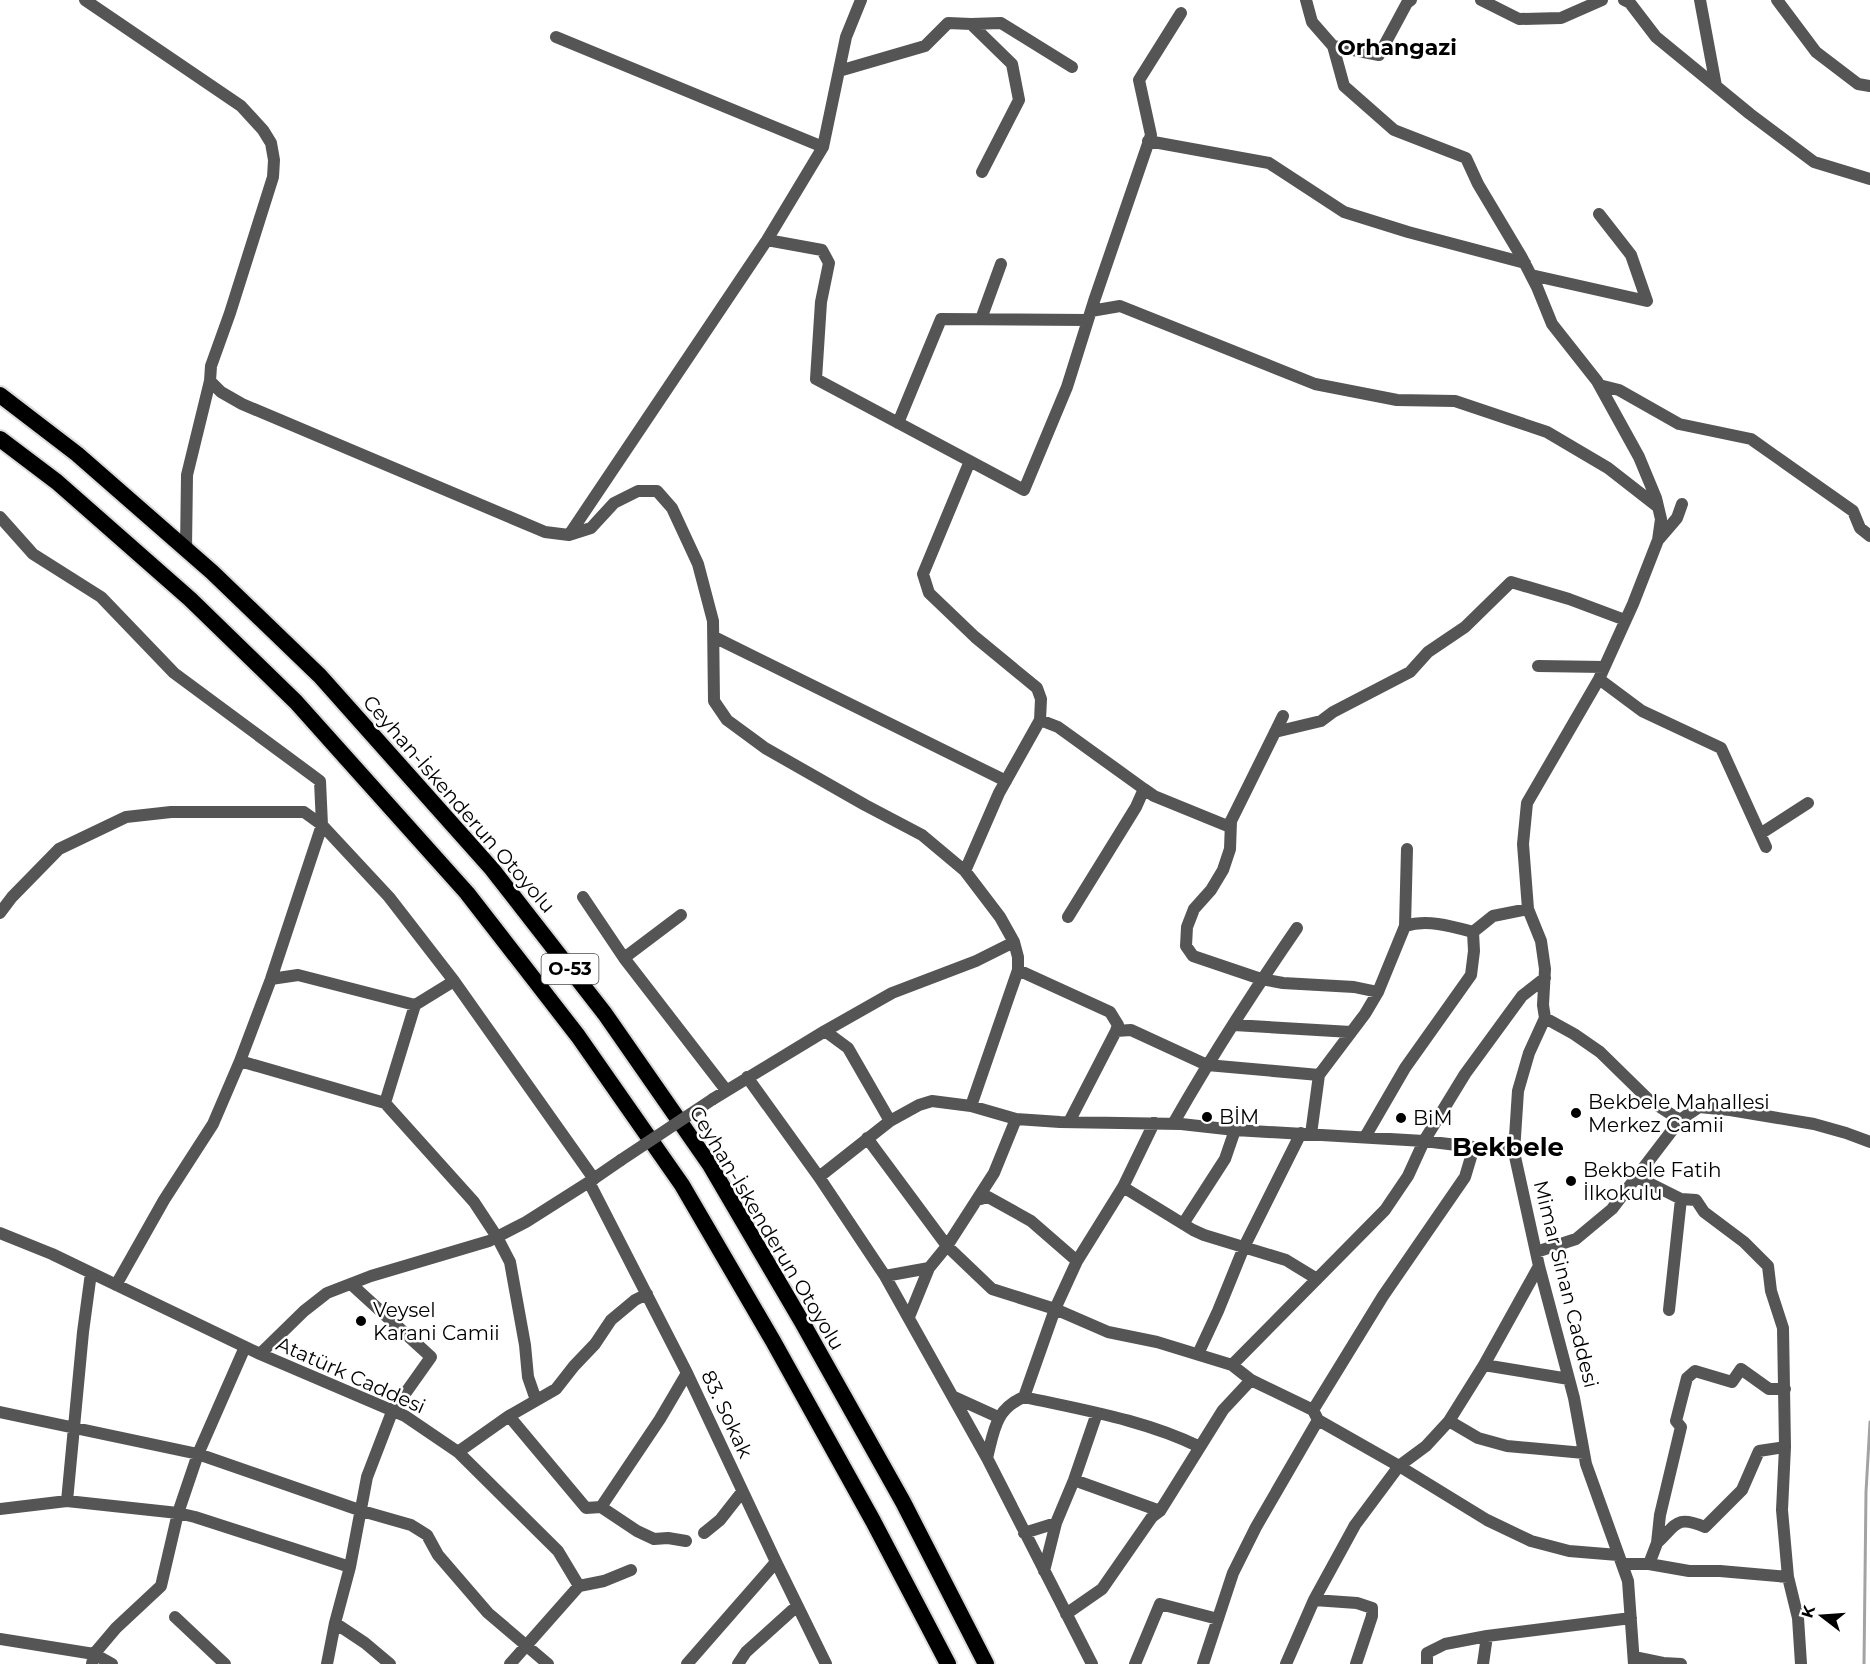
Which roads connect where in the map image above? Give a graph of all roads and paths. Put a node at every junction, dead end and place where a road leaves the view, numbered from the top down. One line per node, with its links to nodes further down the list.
1 (85, 0): 29 (street)
2 (861, 0): 15 (street)
3 (1306, 0): 13 (street, Mimar Sinan Caddesi)
4 (1411, 0): 13 (street)
5 (1481, 0): 6 (street)
6 (1602, 0)
7 (1624, 0): 16 (street)
8 (1700, 0): 16 (street)
9 (1777, 0): 17 (street)
10 (1181, 13): 18 (street)
11 (971, 24): 14 (street); 15 (street); 20 (street)
12 (556, 38): 19 (street)
13 (1333, 46): 24 (street, Mimar Sinan Caddesi)
14 (1072, 67)
15 (839, 70): 19 (street)
16 (1716, 86): 21 (street)
17 (1870, 86)
18 (1148, 141): 24 (street); 27 (street)
19 (823, 147): 23 (street)
20 (982, 172)
21 (1870, 179)
22 (1599, 214): 26 (street)
23 (767, 240): 32 (street); 38 (street)
24 (1525, 263): 26 (street, Mimar Sinan Caddesi)
25 (1001, 264): 28 (street)
26 (1531, 275): 30 (street, Mimar Sinan Caddesi)
27 (1089, 315): 28 (street); 34 (street); 36 (street)
28 (981, 319): 32 (street)
29 (210, 381): 38 (street); 41 (street)
30 (1599, 385): 36 (street, Mimar Sinan Caddesi); 39 (street)
31 (0, 395): 41 (highway, Ceyhan-İskenderun Otoyolu / O-53)
32 (898, 423): 34 (street)
33 (0, 439): 195 (highway, O-53)
34 (970, 461): 48 (street)
35 (1682, 504): 40 (street)
36 (1658, 507): 40 (street, Mimar Sinan Caddesi)
37 (0, 517): 53 (street)
38 (569, 535): 43 (street)
39 (1870, 536)
40 (1658, 540): 42 (street, Mimar Sinan Caddesi)
41 (186, 549): 196 (highway, Ceyhan-İskenderun Otoyolu / O-53)
42 (1625, 620): 45 (street, Mimar Sinan Caddesi); 49 (street)
43 (714, 637): 50 (street); 58 (street)
44 (1538, 666): 45 (street)
45 (1604, 667): 46 (street, Mimar Sinan Caddesi)
46 (1599, 679): 55 (street); 60 (street, Mimar Sinan Caddesi)
47 (1283, 716): 49 (street)
48 (1040, 720): 50 (street); 51 (street)
49 (1275, 732): 54 (street)
50 (1006, 781): 58 (street)
51 (1144, 789): 54 (street); 63 (street)
52 (1808, 803): 55 (street)
53 (322, 825): 61 (street); 71 (street); 73 (street, 83. Sokak)
54 (1230, 827): 72 (street)
55 (1760, 834): 56 (street)
56 (1766, 848)
57 (1407, 849): 64 (street)
58 (966, 871): 67 (street)
59 (583, 897): 68 (street)
60 (1528, 909): 66 (street); 70 (street, Mimar Sinan Caddesi)
61 (0, 913)
62 (681, 915): 68 (street)
63 (1068, 917)
64 (1405, 926): 66 (street); 74 (street)
65 (1297, 928): 72 (street)
66 (1473, 932): 96 (street)
67 (1014, 942): 69 (street); 78 (street)
68 (624, 958): 85 (street)
69 (1018, 970): 79 (street); 87 (street)
70 (1545, 978): 76 (street, Mimar Sinan Caddesi); 98 (street)
71 (271, 979): 75 (street); 81 (street)
72 (1261, 979): 74 (street); 77 (street)
73 (454, 981): 75 (street); 104 (street, 83. Sokak)
74 (1378, 992): 80 (street)
75 (415, 1005): 86 (street)
76 (1545, 1018): 89 (street); 101 (street, Mimar Sinan Caddesi)
77 (1234, 1025): 80 (street); 82 (street)
78 (825, 1031): 84 (street); 90 (street)
79 (1116, 1032): 82 (street); 91 (street)
80 (1352, 1032): 83 (street)
81 (240, 1061): 86 (street); 121 (street)
82 (1207, 1065): 83 (street); 93 (street)
83 (1319, 1075): 95 (street)
84 (747, 1077): 85 (street); 102 (street)
85 (726, 1090): 104 (street, bridge)
86 (385, 1103): 110 (street)
87 (971, 1106): 88 (street); 90 (street)
88 (1016, 1119): 91 (street); 107 (street)
89 (1680, 1120): 99 (street); 103 (street)
90 (890, 1121): 97 (street)
91 (1069, 1122): 92 (street)
92 (1154, 1124): 93 (street); 105 (street)
93 (1173, 1124): 94 (street)
94 (1235, 1130): 95 (street); 108 (street)
95 (1306, 1133): 96 (street); 112 (street)
96 (1365, 1137): 98 (street)
97 (867, 1138): 102 (street); 111 (street)
98 (1424, 1141): 100 (street); 119 (street)
99 (1870, 1142)
100 (1474, 1147): 101 (street); 141 (street)
101 (1514, 1152): 113 (street, Mimar Sinan Caddesi)
102 (819, 1177): 118 (street)
103 (1637, 1177): 106 (street); 113 (street)
104 (592, 1181): 110 (street); 122 (street, 83. Sokak)
105 (1123, 1187): 108 (street); 114 (street)
106 (1682, 1198): 124 (street); 134 (street)
107 (977, 1200): 111 (street); 114 (street)
108 (1183, 1224): 112 (street)
109 (0, 1233): 117 (street, Atatürk Caddesi)
110 (497, 1237): 120 (street); 137 (street)
111 (947, 1246): 116 (street); 123 (street)
112 (1244, 1247): 119 (street); 128 (street)
113 (1536, 1252): 115 (street, Mimar Sinan Caddesi)
114 (1077, 1261): 123 (street)
115 (1539, 1266): 130 (street); 132 (street, Mimar Sinan Caddesi)
116 (929, 1268): 118 (street); 125 (street)
117 (91, 1273): 121 (street, Atatürk Caddesi); 145 (street)
118 (885, 1276): 125 (street)
119 (1317, 1279): 129 (street)
120 (351, 1284): 127 (street); 139 (street)
121 (116, 1285): 126 (street, Atatürk Caddesi)
122 (647, 1294): 131 (street, 83. Sokak); 137 (street)
123 (1054, 1310): 128 (street); 136 (street)
124 (1669, 1310)
125 (909, 1317): 135 (street)
126 (245, 1347): 127 (street, Atatürk Caddesi); 150 (street)
127 (260, 1354): 139 (street, Atatürk Caddesi)
128 (1198, 1354): 129 (street)
129 (1232, 1365): 133 (street)
130 (1484, 1365): 132 (street); 144 (street)
131 (687, 1373): 154 (street, 83. Sokak); 156 (street)
132 (1569, 1379): 149 (street, Mimar Sinan Caddesi)
133 (1251, 1380): 141 (street); 146 (street)
134 (1785, 1389): 147 (street); 165 (street)
135 (954, 1397): 143 (street); 151 (street)
136 (1024, 1397): 140 (street); 143 (street)
137 (536, 1400): 142 (street)
138 (0, 1412): 145 (street)
139 (392, 1412): 148 (street, Atatürk Caddesi); 158 (street)
140 (1097, 1413): 146 (street); 153 (street)
141 (1316, 1415): 152 (street); 178 (street)
142 (509, 1416): 148 (street); 156 (street)
143 (998, 1417): 151 (street)
144 (1449, 1421): 149 (street); 152 (street)
145 (73, 1428): 150 (street); 155 (street)
146 (1200, 1447): 159 (street)
147 (1785, 1447): 165 (street); 172 (street)
148 (458, 1452): 173 (street, Atatürk Caddesi)
149 (1584, 1453): 166 (street, Mimar Sinan Caddesi)
150 (198, 1454): 158 (street); 160 (street)
151 (987, 1458): 163 (street)
152 (1399, 1466): 166 (street); 174 (street)
153 (1074, 1480): 159 (street); 161 (street)
154 (742, 1492): 162 (street); 167 (street, 83. Sokak)
155 (67, 1501): 157 (street); 160 (street)
156 (601, 1507): 164 (street)
157 (0, 1509)
158 (362, 1511): 169 (street); 183 (street)
159 (1160, 1511): 176 (street)
160 (178, 1513): 169 (street); 184 (street)
161 (1056, 1523): 163 (street); 171 (street)
162 (704, 1533)
163 (1024, 1533): 171 (street)
164 (686, 1541)
165 (1657, 1543): 168 (street)
166 (1620, 1560): 168 (street); 179 (street, Mimar Sinan Caddesi)
167 (776, 1562): 175 (street, 83. Sokak); 192 (street)
168 (1649, 1564): 172 (street)
169 (350, 1567): 180 (street)
170 (631, 1570): 173 (street)
171 (1044, 1571): 176 (street)
172 (1788, 1576): 205 (street)
173 (579, 1586): 183 (street)
174 (1314, 1600): 200 (street); 201 (street)
175 (797, 1606): 193 (street); 194 (street, 83. Sokak)
176 (1066, 1614): 197 (street)
177 (175, 1617): 187 (street)
178 (1218, 1618): 198 (street); 199 (street)
179 (1631, 1618): 181 (street); 185 (street, Mimar Sinan Caddesi)
180 (335, 1623): 188 (street); 189 (street)
181 (1487, 1636): 202 (street); 203 (street)
182 (0, 1639): 184 (street)
183 (526, 1645): 190 (street); 191 (street)
184 (93, 1659): 186 (street)
185 (1634, 1660): 204 (street)
186 (112, 1664)
187 (225, 1664)
188 (327, 1664)
189 (390, 1664)
190 (510, 1664)
191 (548, 1664)
192 (687, 1664)
193 (738, 1664)
194 (826, 1664)
195 (948, 1664)
196 (986, 1664)
197 (1092, 1664)
198 (1133, 1664)
199 (1203, 1664)
200 (1286, 1664)
201 (1356, 1664)
202 (1427, 1664)
203 (1483, 1664)
204 (1681, 1664)
205 (1800, 1664)

